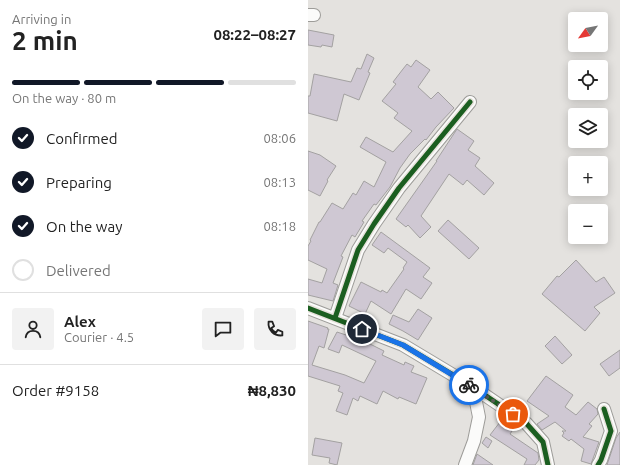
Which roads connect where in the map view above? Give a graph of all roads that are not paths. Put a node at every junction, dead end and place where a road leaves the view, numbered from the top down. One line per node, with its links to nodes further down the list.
1 (470, 102): 3 (street)
2 (308, 308): 3 (street)
3 (335, 318): 4 (street)
4 (473, 388): 6 (street); 7 (street)
5 (604, 409): 8 (street)
6 (465, 465)
7 (548, 465)
8 (598, 465)

